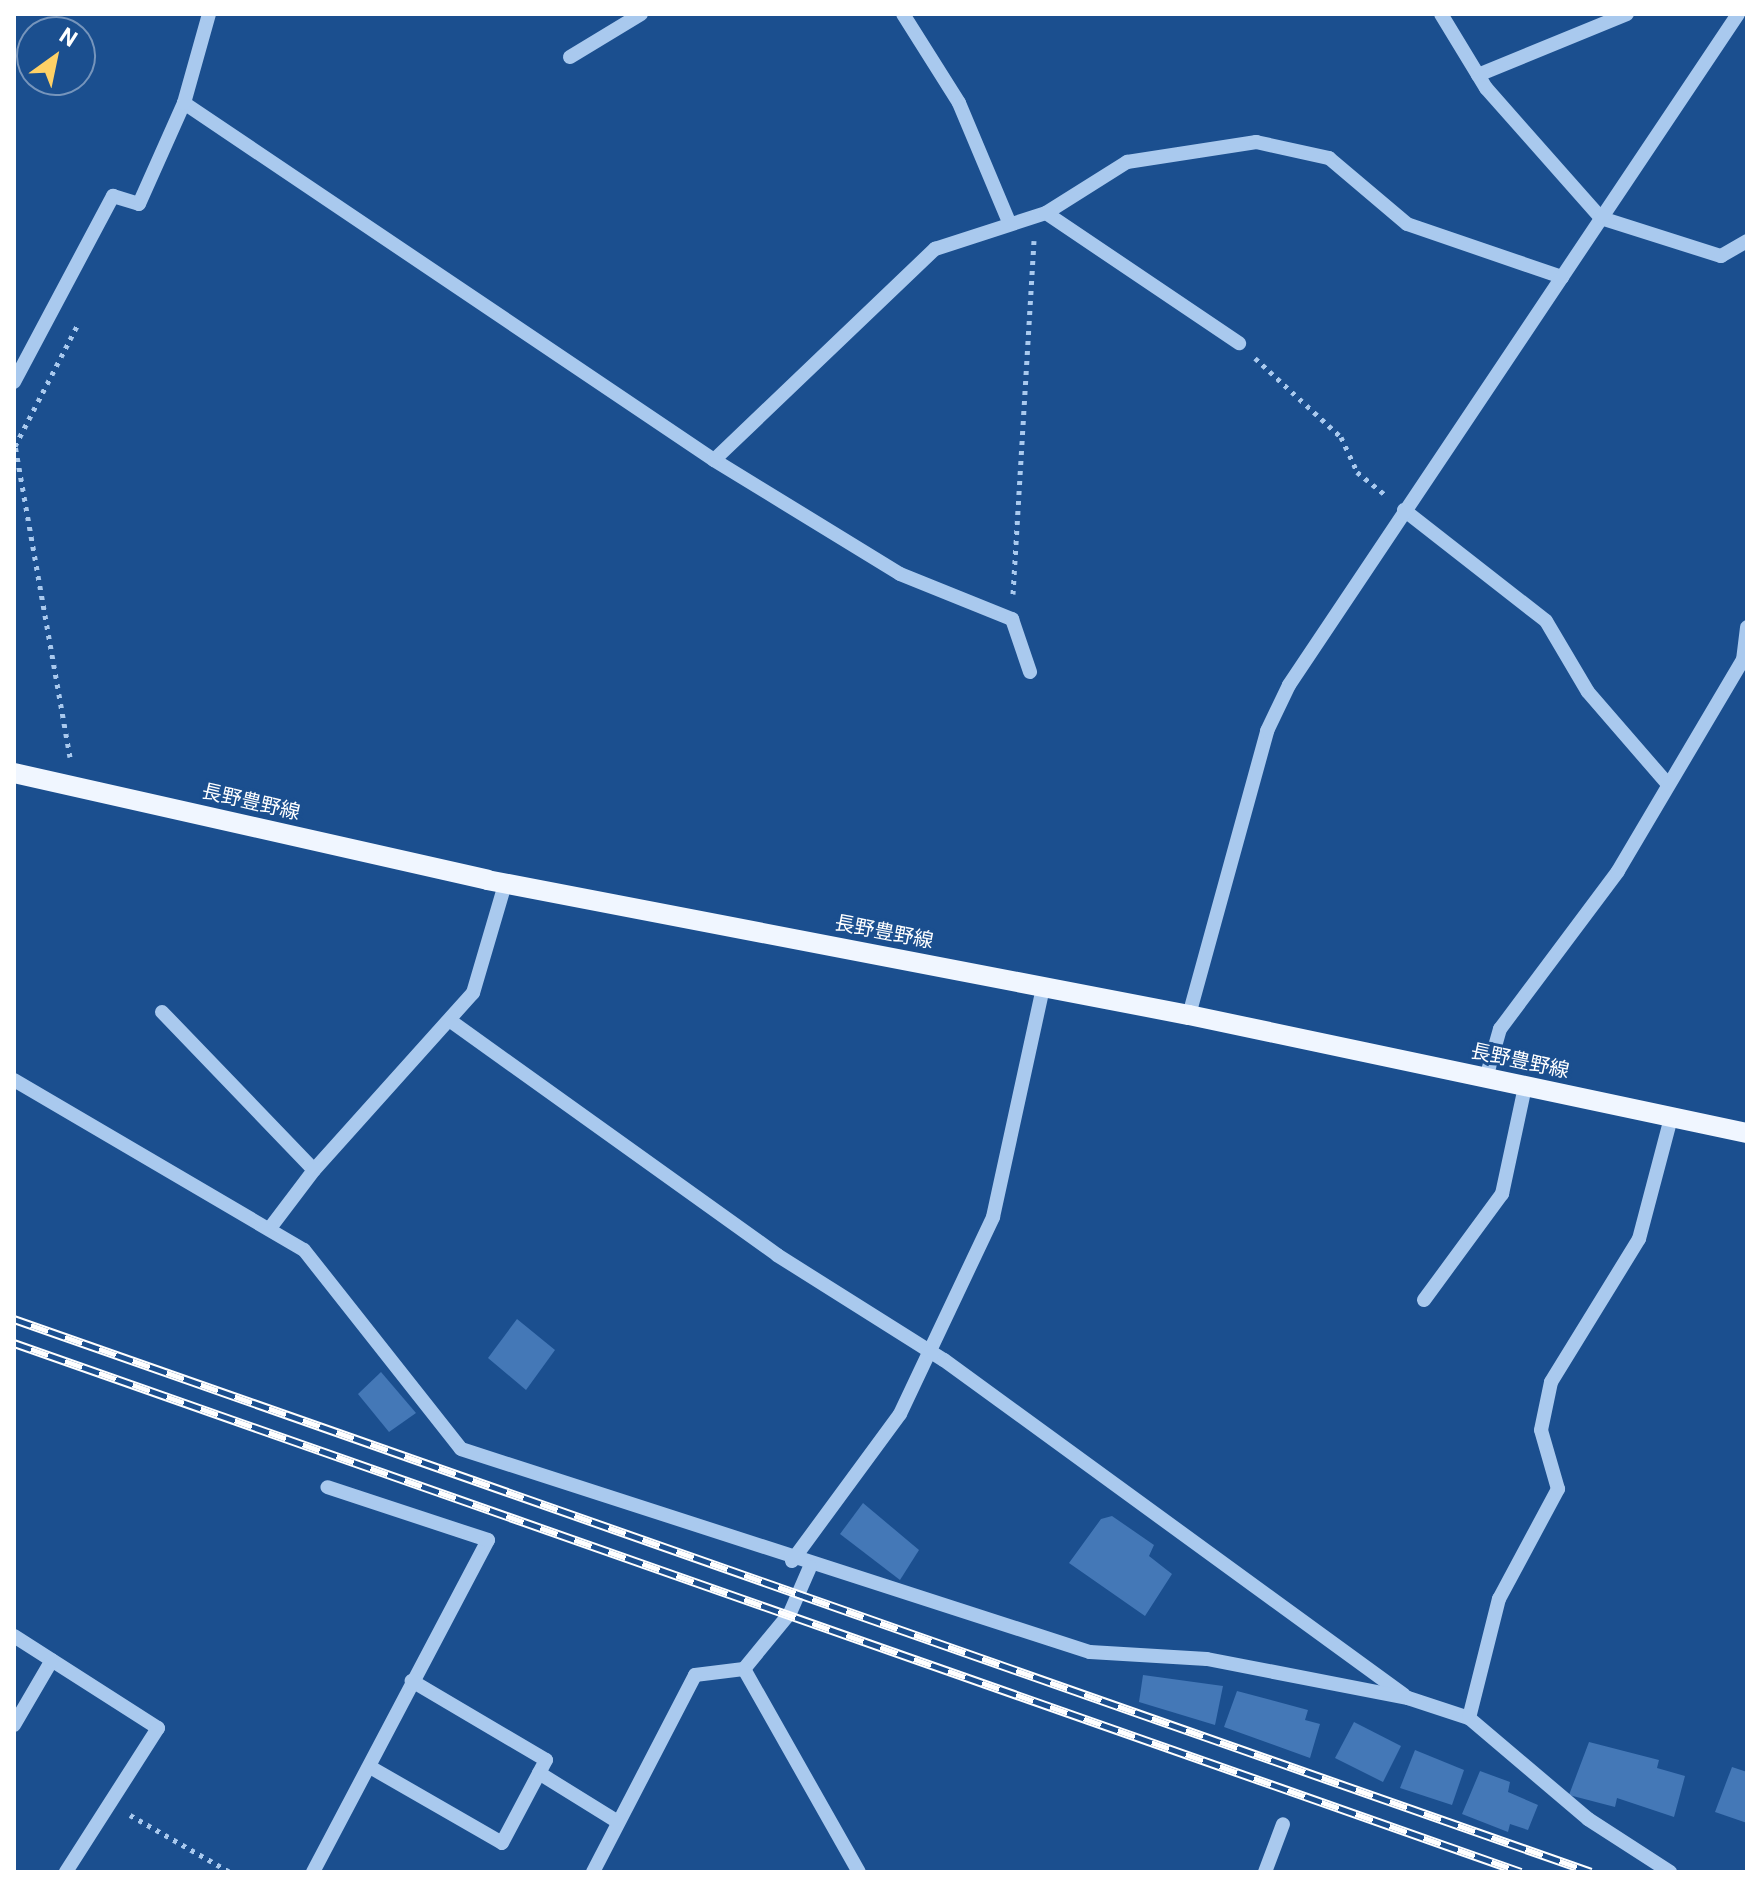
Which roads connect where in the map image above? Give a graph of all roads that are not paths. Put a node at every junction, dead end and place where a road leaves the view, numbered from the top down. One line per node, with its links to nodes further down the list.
1 (209, 14): 9 (street)
2 (641, 14): 7 (street)
3 (903, 14): 12 (street)
4 (1441, 14): 8 (street)
5 (1627, 14): 8 (street)
6 (1738, 14): 11 (street)
7 (570, 57)
8 (1478, 75): 11 (street)
9 (184, 103): 16 (street); 17 (street)
10 (1040, 215): 12 (street); 14 (street); 15 (street)
11 (1601, 218): 13 (street); 14 (street)
12 (1009, 222): 17 (street)
13 (1747, 241)
14 (1562, 277): 18 (street)
15 (1239, 343)
16 (14, 382)
17 (714, 460): 20 (street)
18 (1404, 510): 22 (street); 26 (street)
19 (1747, 627): 22 (street)
20 (1030, 672)
21 (14, 773): 23 (main road, 長野豊野線)
22 (1666, 782): 28 (street)
23 (505, 884): 24 (main road, 長野豊野線); 27 (street)
24 (1043, 987): 26 (main road, 長野豊野線); 36 (street)
25 (162, 1012): 33 (street)
26 (1189, 1015): 28 (main road, 長野豊野線)
27 (452, 1022): 33 (street); 36 (street)
28 (1486, 1078): 30 (main road, 長野豊野線)
29 (14, 1080): 34 (street)
30 (1525, 1087): 31 (main road, 長野豊野線); 35 (street)
31 (1671, 1118): 32 (main road, 長野豊野線); 45 (street)
32 (1747, 1133)
33 (314, 1170): 34 (street)
34 (270, 1228): 38 (street)
35 (1424, 1300)
36 (932, 1353): 38 (street); 44 (street)
37 (327, 1487): 43 (street)
38 (792, 1561): 39 (street)
39 (810, 1567): 42 (street); 44 (street)
40 (14, 1636): 41 (street)
41 (52, 1660): 46 (street); 51 (street)
42 (744, 1669): 49 (street); 54 (street)
43 (412, 1681): 47 (street); 48 (street)
44 (1408, 1698): 45 (street)
45 (1469, 1718): 56 (street)
46 (14, 1725)
47 (370, 1767): 48 (street); 52 (street)
48 (539, 1773): 49 (street)
49 (618, 1822): 53 (street)
50 (1283, 1824): 55 (street)
51 (66, 1872)
52 (313, 1872)
53 (593, 1872)
54 (859, 1872)
55 (1265, 1872)
56 (1670, 1872)

